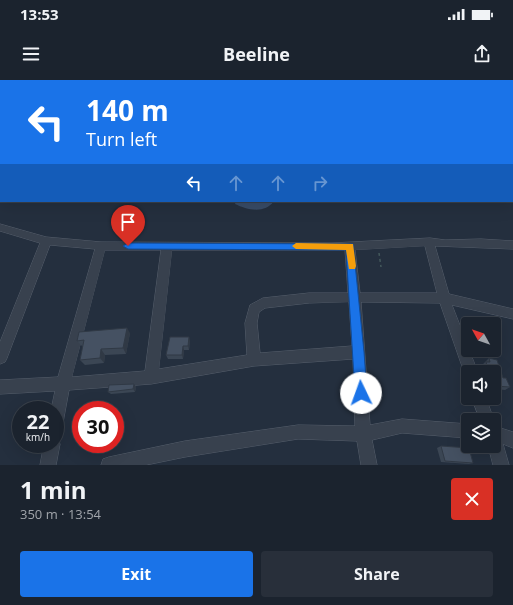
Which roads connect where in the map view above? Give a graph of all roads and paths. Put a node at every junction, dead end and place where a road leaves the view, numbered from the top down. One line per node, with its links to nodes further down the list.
1 (0, 228): 2 (street)
2 (46, 242): 6 (street); 14 (street)
3 (430, 242): 4 (street); 5 (street); 11 (street)
4 (378, 245): 8 (street); 9 (path)
5 (513, 245)
6 (101, 246): 7 (street); 18 (street)
7 (167, 247): 8 (street); 17 (street)
8 (350, 247): 10 (street)
9 (381, 267)
10 (355, 297): 11 (street); 13 (street); 15 (street)
11 (444, 298): 12 (street); 16 (street)
12 (513, 314)
13 (359, 352): 15 (street); 22 (street)
14 (0, 358)
15 (254, 360): 17 (street)
16 (468, 365)
17 (151, 377): 18 (street)
18 (63, 384): 19 (street); 20 (street)
19 (0, 387)
20 (60, 401)
21 (461, 430): 22 (street)
22 (363, 434): 28 (street); 29 (street)
23 (501, 436): 24 (street)
24 (513, 440)
25 (50, 453): 27 (street)
26 (498, 453): 30 (street)
27 (48, 465)
28 (109, 465)
29 (368, 465)
30 (501, 465)

